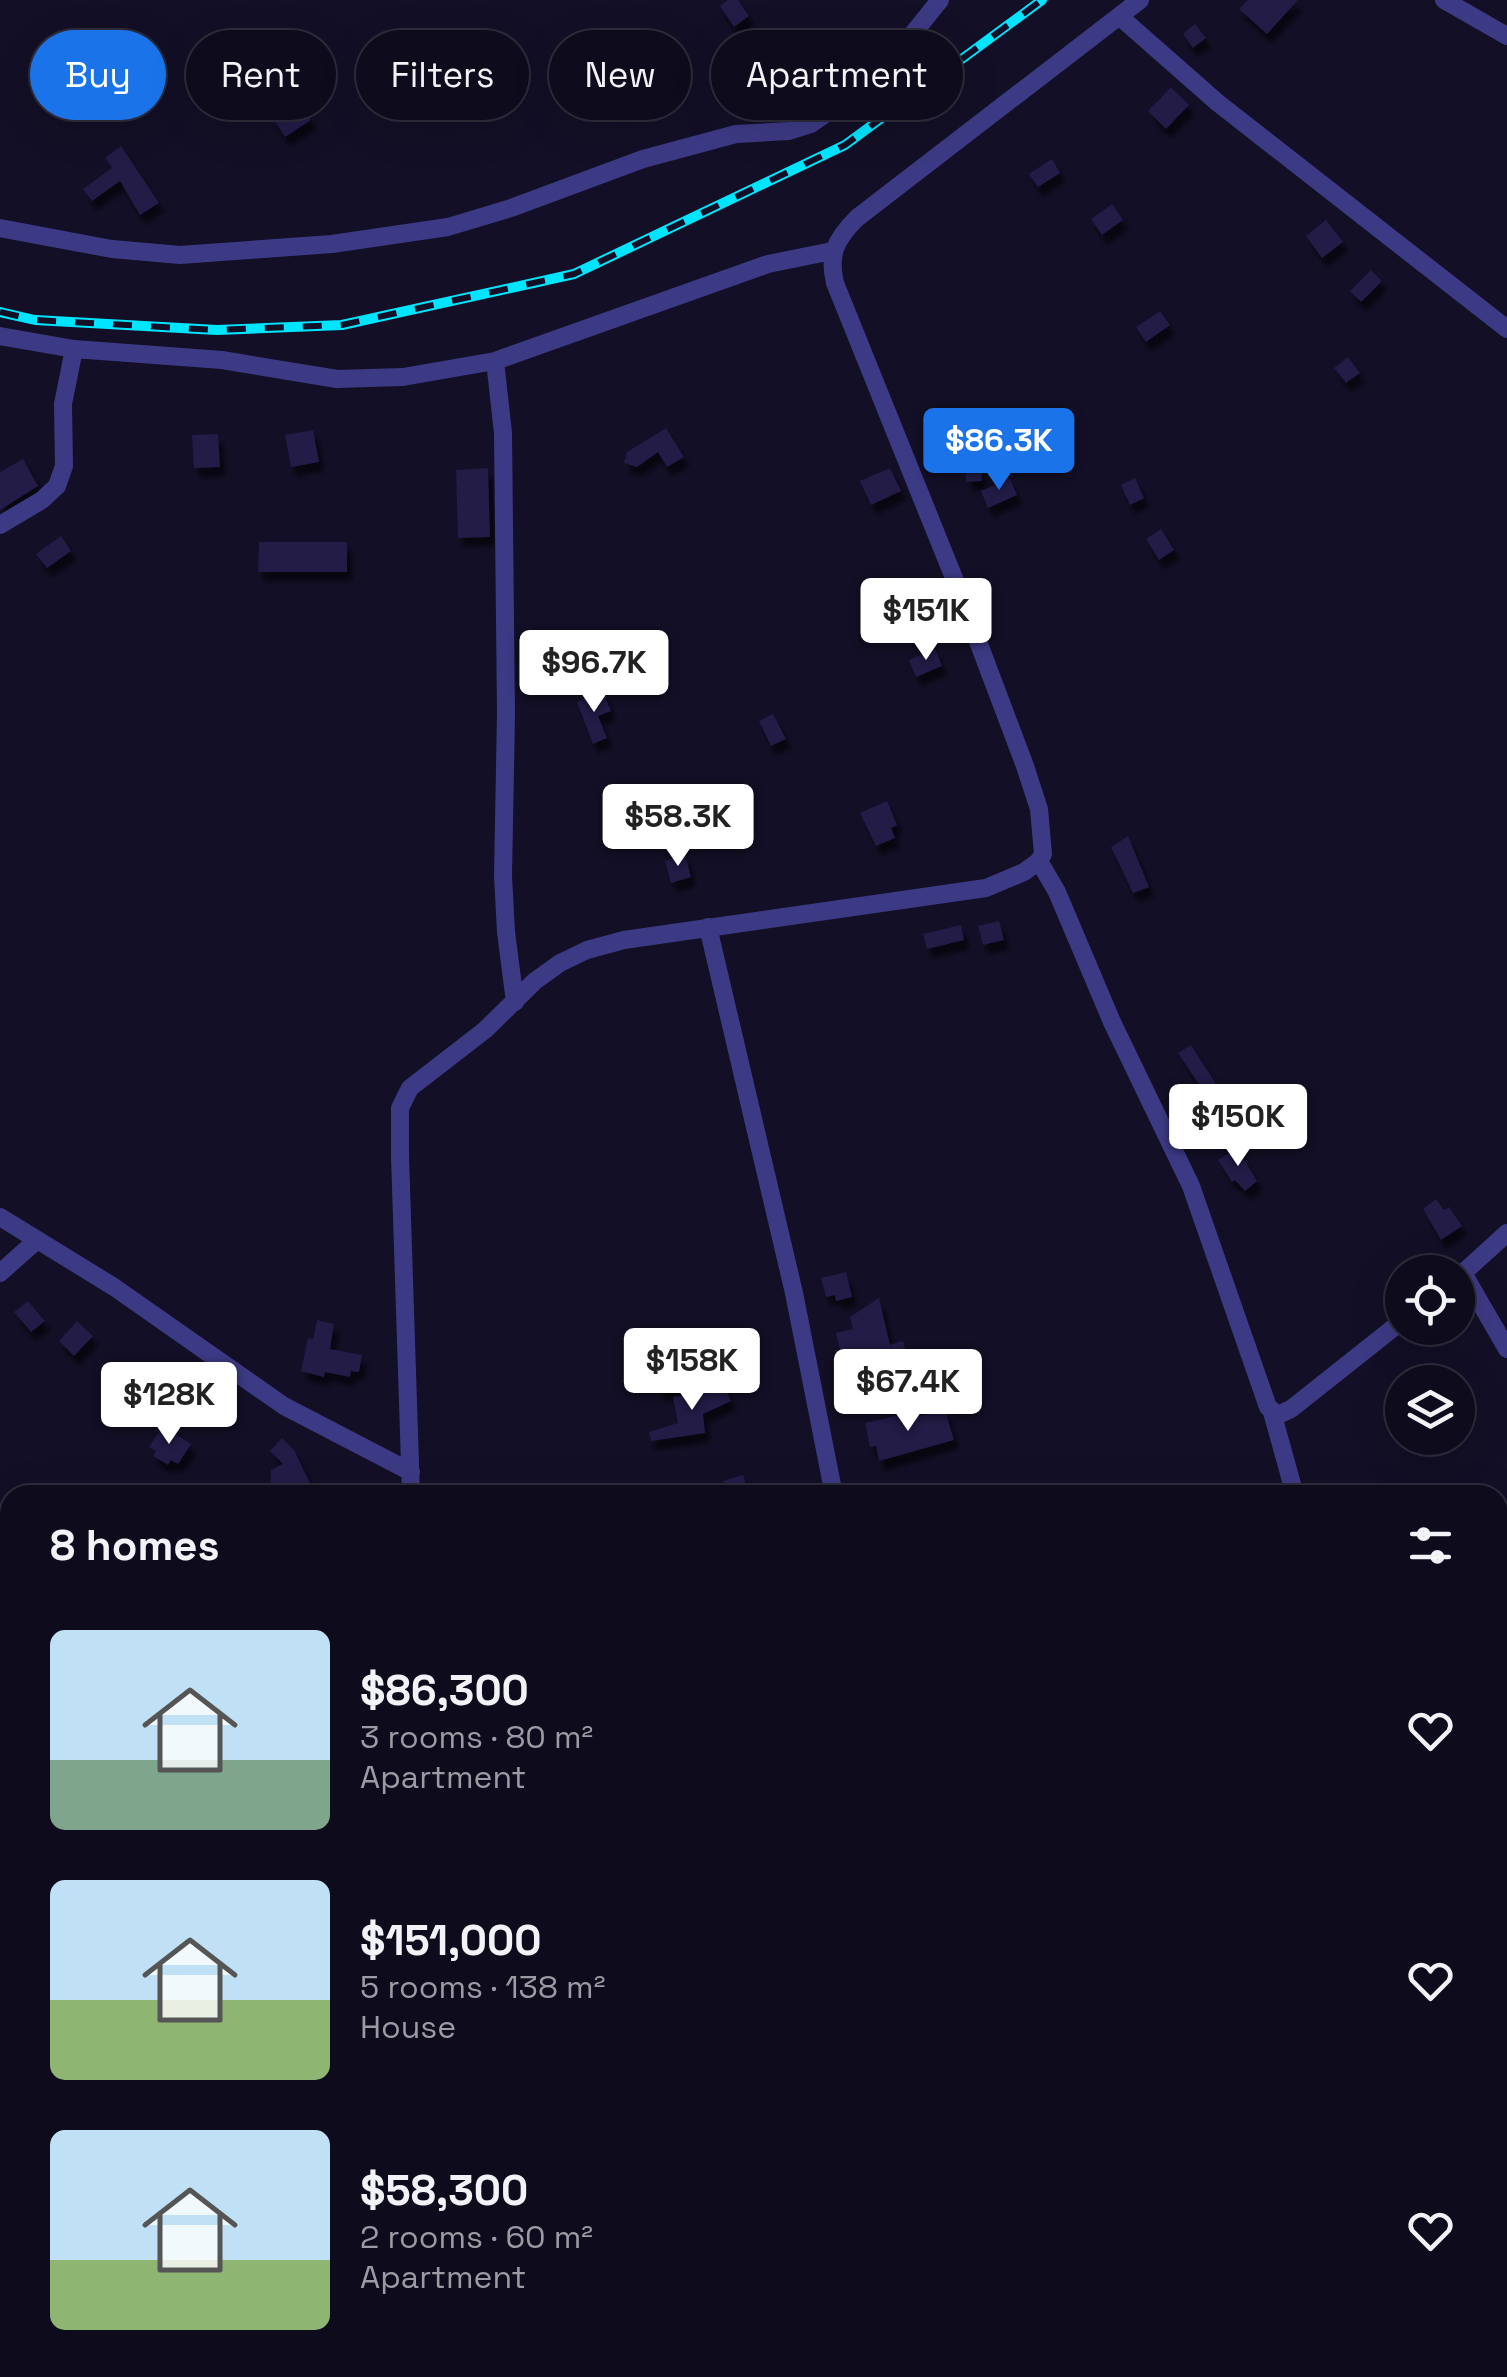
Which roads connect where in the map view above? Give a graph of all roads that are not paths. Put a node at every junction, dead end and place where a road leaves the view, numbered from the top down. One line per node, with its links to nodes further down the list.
1 (940, 0): 6 (street)
2 (1140, 0): 4 (street)
3 (1444, 0): 5 (street)
4 (1119, 16): 7 (street); 8 (street)
5 (1507, 36)
6 (0, 228)
7 (832, 251): 11 (street); 13 (street)
8 (1507, 329)
9 (0, 336): 10 (street)
10 (74, 349): 11 (street); 12 (street)
11 (495, 361): 15 (street)
12 (0, 525)
13 (1040, 861): 14 (street); 24 (street)
14 (708, 927): 15 (street); 27 (street)
15 (516, 1002): 25 (street)
16 (0, 1217): 18 (street)
17 (1507, 1233): 19 (street)
18 (36, 1241): 20 (street); 25 (street)
19 (1475, 1262)
20 (0, 1273)
21 (1475, 1299): 23 (street)
22 (1385, 1334): 24 (street)
23 (1507, 1349)
24 (1272, 1412): 28 (street)
25 (411, 1472): 26 (street)
26 (411, 1485)
27 (832, 1485)
28 (1292, 1485)

